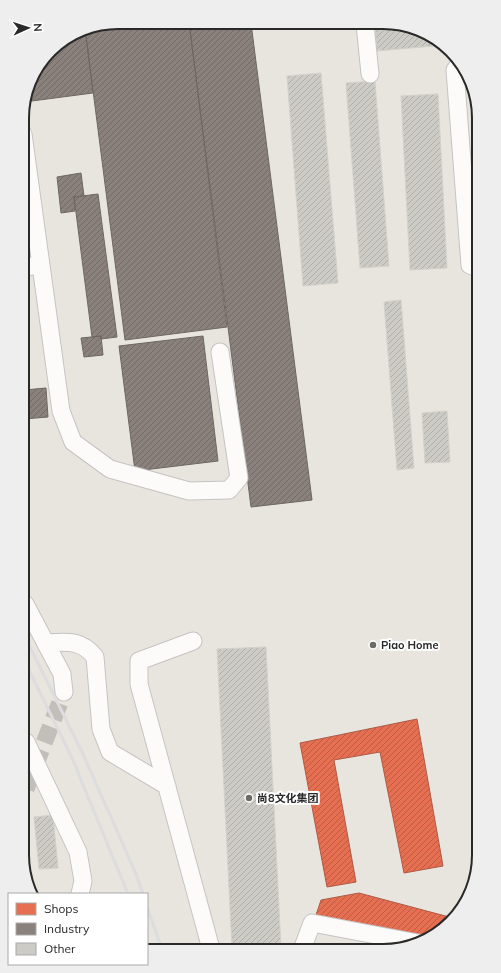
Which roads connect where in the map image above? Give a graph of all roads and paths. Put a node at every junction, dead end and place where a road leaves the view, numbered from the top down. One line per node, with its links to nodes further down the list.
1 (366, 29): 3 (street)
2 (457, 68): 7 (street)
3 (370, 74)
4 (29, 178): 5 (street)
5 (41, 265): 6 (street); 8 (street)
6 (29, 266)
7 (472, 266)
8 (220, 352)
9 (29, 610): 11 (street)
10 (193, 641): 14 (street)
11 (46, 643): 12 (street); 14 (street)
12 (64, 692)
13 (29, 748): 15 (street)
14 (167, 786): 17 (street)
15 (80, 893)
16 (406, 941): 18 (street)
17 (210, 944)
18 (304, 944)

